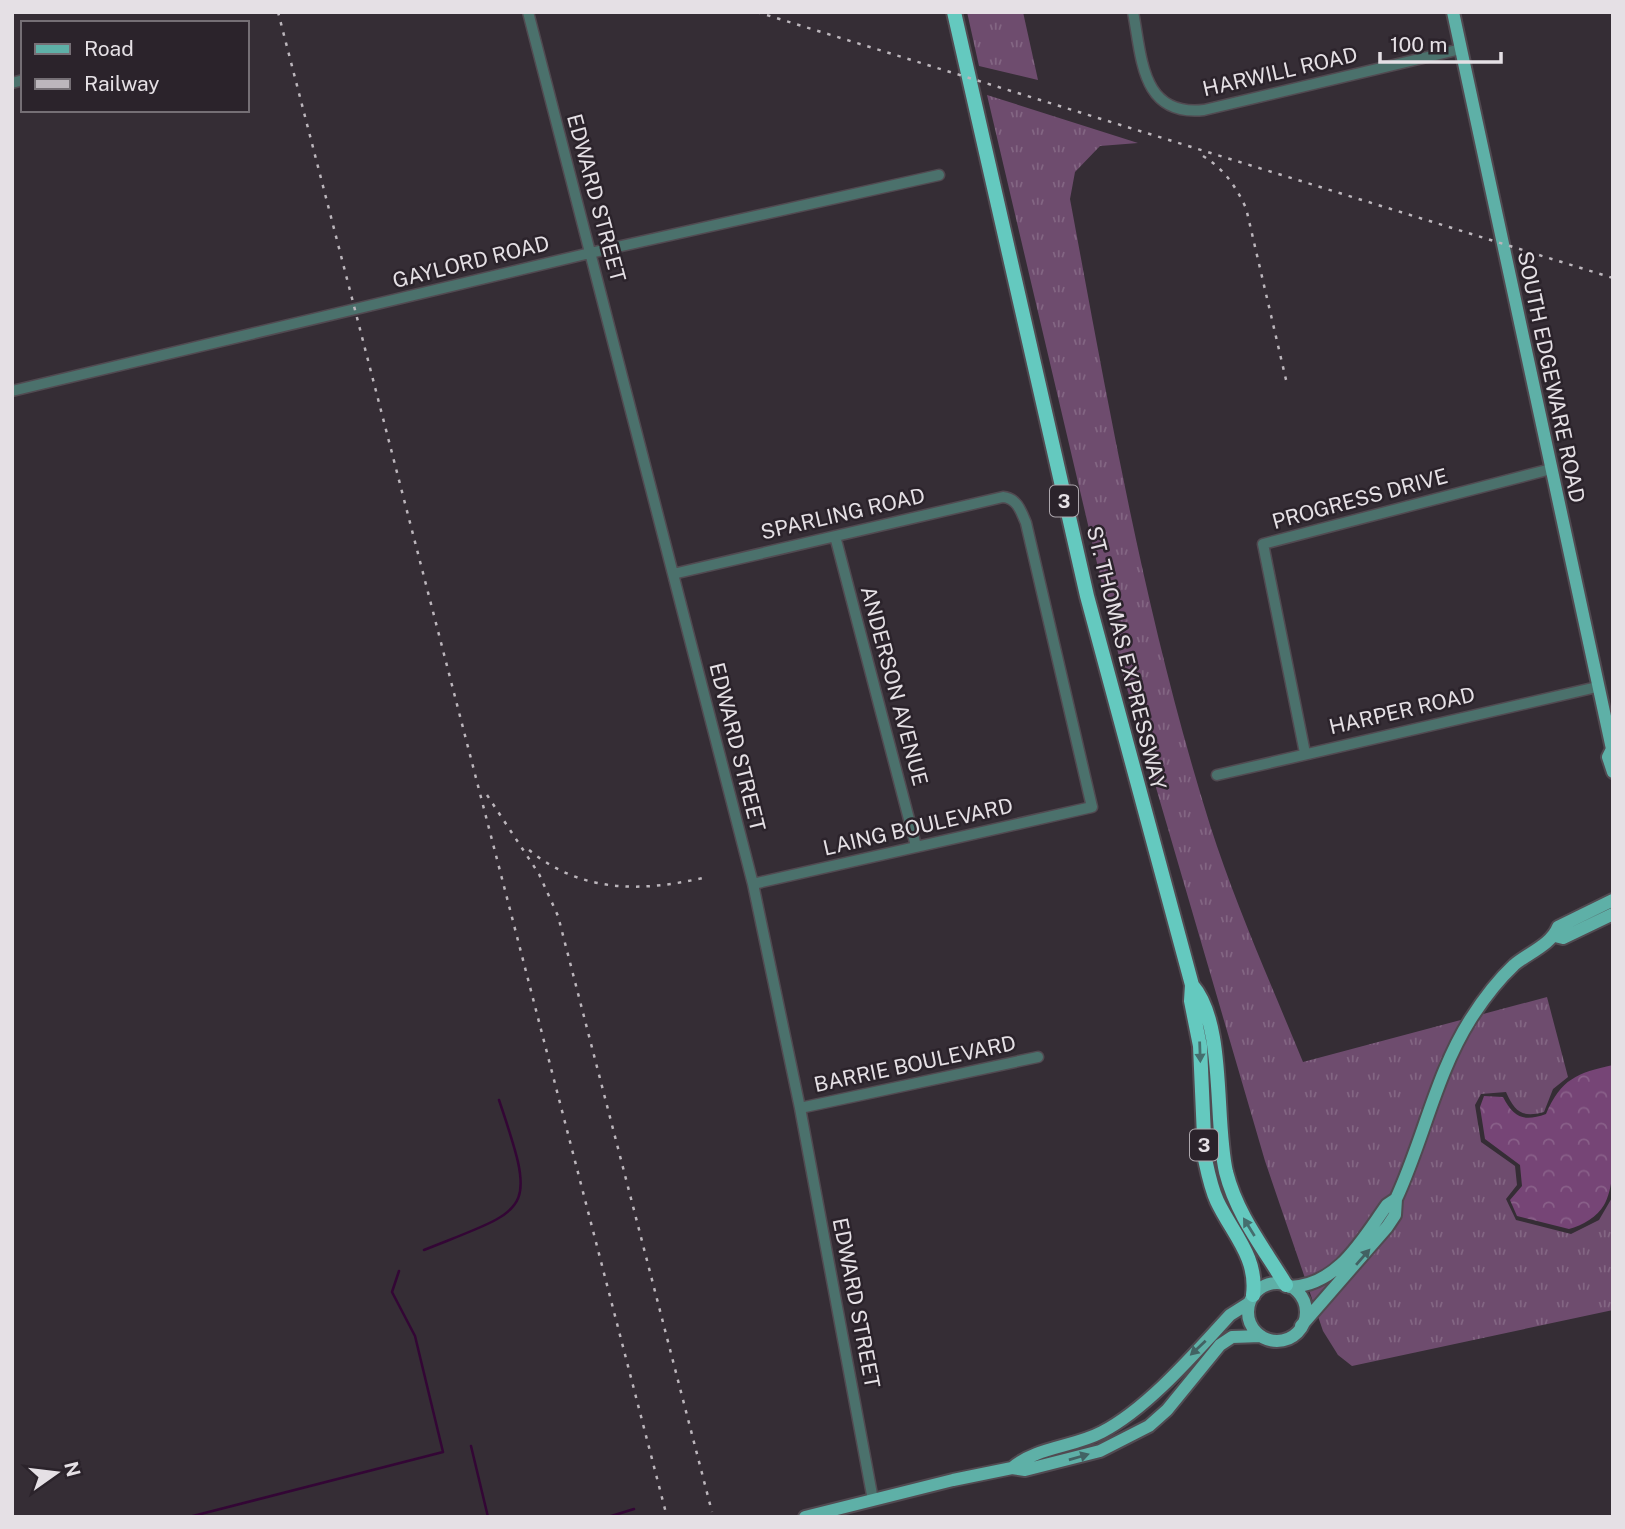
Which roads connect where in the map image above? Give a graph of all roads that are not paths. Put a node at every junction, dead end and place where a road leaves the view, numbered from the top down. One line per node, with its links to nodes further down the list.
1 (528, 12): 7 (street, EDWARD STREET)
2 (954, 12): 23 (highway, ST. THOMAS EXPRESSWAY / 3)
3 (1133, 12): 5 (street, HARWILL ROAD)
4 (1453, 12): 5 (main road, SOUTH EDGEWARE ROAD)
5 (1461, 50): 9 (main road, SOUTH EDGEWARE ROAD)
6 (939, 175): 7 (street, GAYLORD ROAD)
7 (590, 253): 8 (street, GAYLORD ROAD); 11 (street, EDWARD STREET)
8 (12, 391)
9 (1551, 469): 12 (main road, SOUTH EDGEWARE ROAD); 14 (street, PROGRESS DRIVE)
10 (835, 536): 11 (street, SPARLING ROAD); 17 (street, SPARLING ROAD); 18 (street, ANDERSON AVENUE)
11 (673, 574): 19 (street, EDWARD STREET)
12 (1597, 687): 13 (main road, SOUTH EDGEWARE ROAD); 14 (street, HARPER ROAD)
13 (1613, 749): 15 (main road, SOUTH EDGEWARE ROAD)
14 (1306, 753): 16 (street, HARPER ROAD)
15 (1613, 772)
16 (1217, 775)
17 (1092, 807): 18 (street, LAING BOULEVARD)
18 (916, 846): 19 (street, LAING BOULEVARD)
19 (753, 884): 25 (street, EDWARD STREET)
20 (1613, 900): 22 (main road)
21 (1613, 914): 22 (main road)
22 (1555, 936): 26 (main road)
23 (1192, 985): 27 (highway, ST. THOMAS EXPRESSWAY / 3, one-way to 23); 28 (highway, ST. THOMAS EXPRESSWAY / 3, one-way to 28)
24 (1038, 1057): 25 (street, BARRIE BOULEVARD)
25 (800, 1108): 32 (street, EDWARD STREET)
26 (1396, 1199): 27 (main road); 29 (main road, one-way to 26)
27 (1288, 1286): 28 (main road); 29 (main road)
28 (1251, 1299): 30 (main road); 31 (main road, one-way to 31)
29 (1301, 1326): 30 (main road)
30 (1261, 1336): 31 (main road, one-way to 30)
31 (1012, 1468): 32 (main road)
32 (873, 1500): 33 (main road)
33 (806, 1517)

